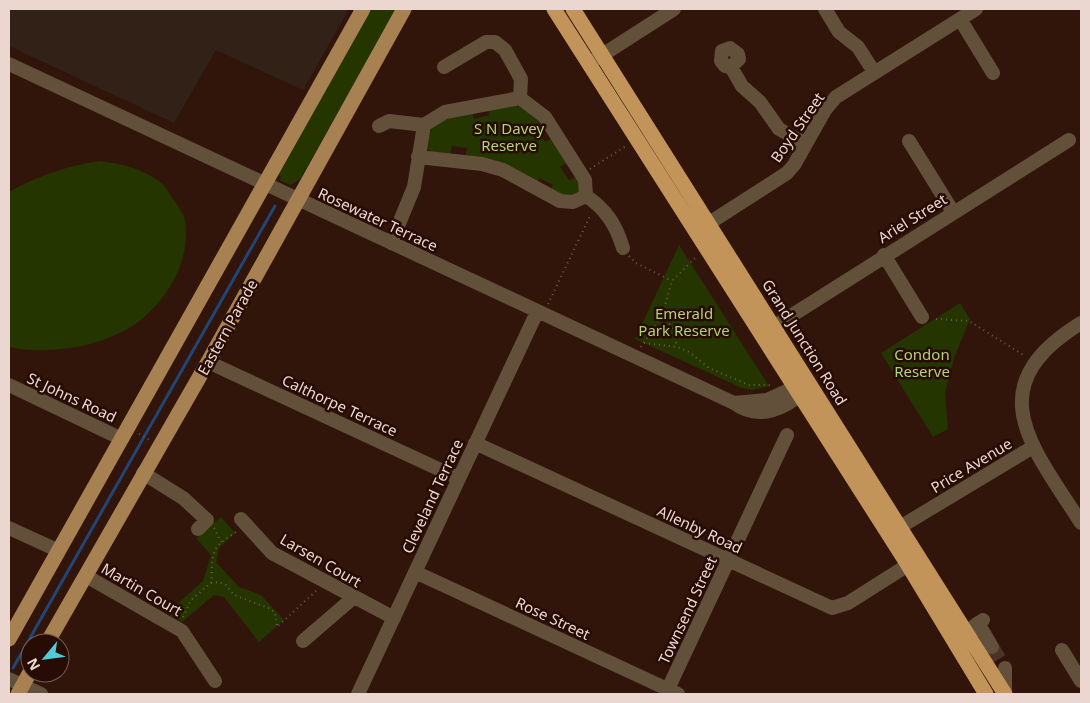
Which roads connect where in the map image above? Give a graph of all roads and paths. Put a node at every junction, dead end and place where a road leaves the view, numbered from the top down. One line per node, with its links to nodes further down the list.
1 (363, 9): 23 (main road)
2 (404, 9): 24 (main road, Eastern Parade)
3 (554, 9): 8 (highway, Grand Junction Road)
4 (573, 9): 8 (highway, Grand Junction Road)
5 (674, 9): 8 (street)
6 (825, 9): 12 (street)
7 (966, 13): 12 (street, Boyd Street); 13 (street)
8 (595, 59): 27 (highway, Grand Junction Road); 28 (highway, Grand Junction Road)
9 (9, 64): 23 (street, Rosewater Terrace)
10 (731, 67): 19 (street)
11 (444, 68): 14 (street)
12 (874, 72): 19 (street, Boyd Street)
13 (993, 73)
14 (520, 98): 15 (street); 22 (street)
15 (424, 125): 16 (street); 21 (street)
16 (378, 126)
17 (1069, 140): 26 (street, Ariel Street)
18 (909, 141): 26 (street)
19 (806, 144): 27 (street, Boyd Street)
20 (626, 146): 22 (path)
21 (418, 157): 25 (street); 29 (street)
22 (581, 174): 25 (street)
23 (264, 184): 24 (street, Rosewater Terrace); 52 (main road)
24 (298, 199): 29 (street, Rosewater Terrace); 45 (main road, Eastern Parade)
25 (592, 200): 30 (street); 34 (path)
26 (953, 212): 31 (street, Ariel Street)
27 (709, 223): 28 (street, Boyd Street); 39 (highway, Grand Junction Road)
28 (695, 232): 40 (highway, Grand Junction Road)
29 (391, 243): 34 (street, Rosewater Terrace)
30 (622, 248): 33 (path)
31 (884, 255): 36 (street); 39 (street, Ariel Street)
32 (696, 256): 33 (path)
33 (672, 281): 35 (path)
34 (540, 313): 44 (street, Rosewater Terrace); 54 (street, Cleveland Terrace)
35 (662, 315): 41 (path); 42 (path)
36 (922, 316)
37 (936, 319): 43 (path)
38 (1081, 323): 55 (street, Price Avenue)
39 (775, 326): 40 (highway); 48 (highway, Grand Junction Road)
40 (760, 335): 49 (highway, Grand Junction Road)
41 (644, 342): 42 (path); 44 (path)
42 (677, 347): 46 (path)
43 (1025, 356)
44 (635, 358): 49 (street, Rosewater Terrace)
45 (208, 362): 56 (main road, Eastern Parade); 57 (street, Calthorpe Terrace)
46 (776, 383)
47 (9, 385): 52 (street, St Johns Road)
48 (811, 385): 49 (street, Rosewater Terrace); 63 (highway, Grand Junction Road)
49 (797, 392): 63 (highway, Grand Junction Road)
50 (139, 434): 53 (path)
51 (786, 435): 66 (street, Townsend Street)
52 (122, 439): 65 (main road)
53 (148, 439)
54 (475, 443): 57 (street, Cleveland Terrace); 66 (street, Allenby Road)
55 (1032, 447): 58 (street); 63 (street, Price Avenue)
56 (143, 473): 62 (street); 69 (main road, Eastern Parade)
57 (458, 478): 68 (street, Cleveland Terrace)
58 (1081, 523)
59 (240, 524): 64 (path); 72 (street, Larsen Court)
60 (213, 526): 64 (path)
61 (9, 528): 65 (street)
62 (198, 529)
63 (895, 530): 67 (highway, Grand Junction Road)
64 (221, 542): 70 (path)
65 (57, 550): 77 (main road)
66 (728, 560): 67 (street, Allenby Road); 86 (street, Townsend Street)
67 (914, 562): 76 (highway, Grand Junction Road); 81 (highway, Grand Junction Road)
68 (414, 572): 73 (street, Cleveland Terrace); 86 (street, Rose Street)
69 (86, 576): 75 (main road, Eastern Parade); 83 (street, Martin Court)
70 (211, 583): 71 (path); 74 (path)
71 (322, 586)
72 (353, 598): 73 (street, Larsen Court); 78 (street)
73 (394, 618): 87 (street, Cleveland Terrace)
74 (180, 624)
75 (53, 633)
76 (969, 636): 79 (street); 81 (street); 90 (highway, Grand Junction Road)
77 (9, 639)
78 (303, 642)
79 (992, 647)
80 (1062, 650): 84 (street)
81 (962, 655): 89 (highway, Grand Junction Road)
82 (1005, 668): 90 (street)
83 (215, 681)
84 (1081, 681)
85 (20, 683): 88 (street)
86 (673, 692)
87 (363, 693)
88 (41, 694)
89 (986, 694)
90 (1005, 694)

